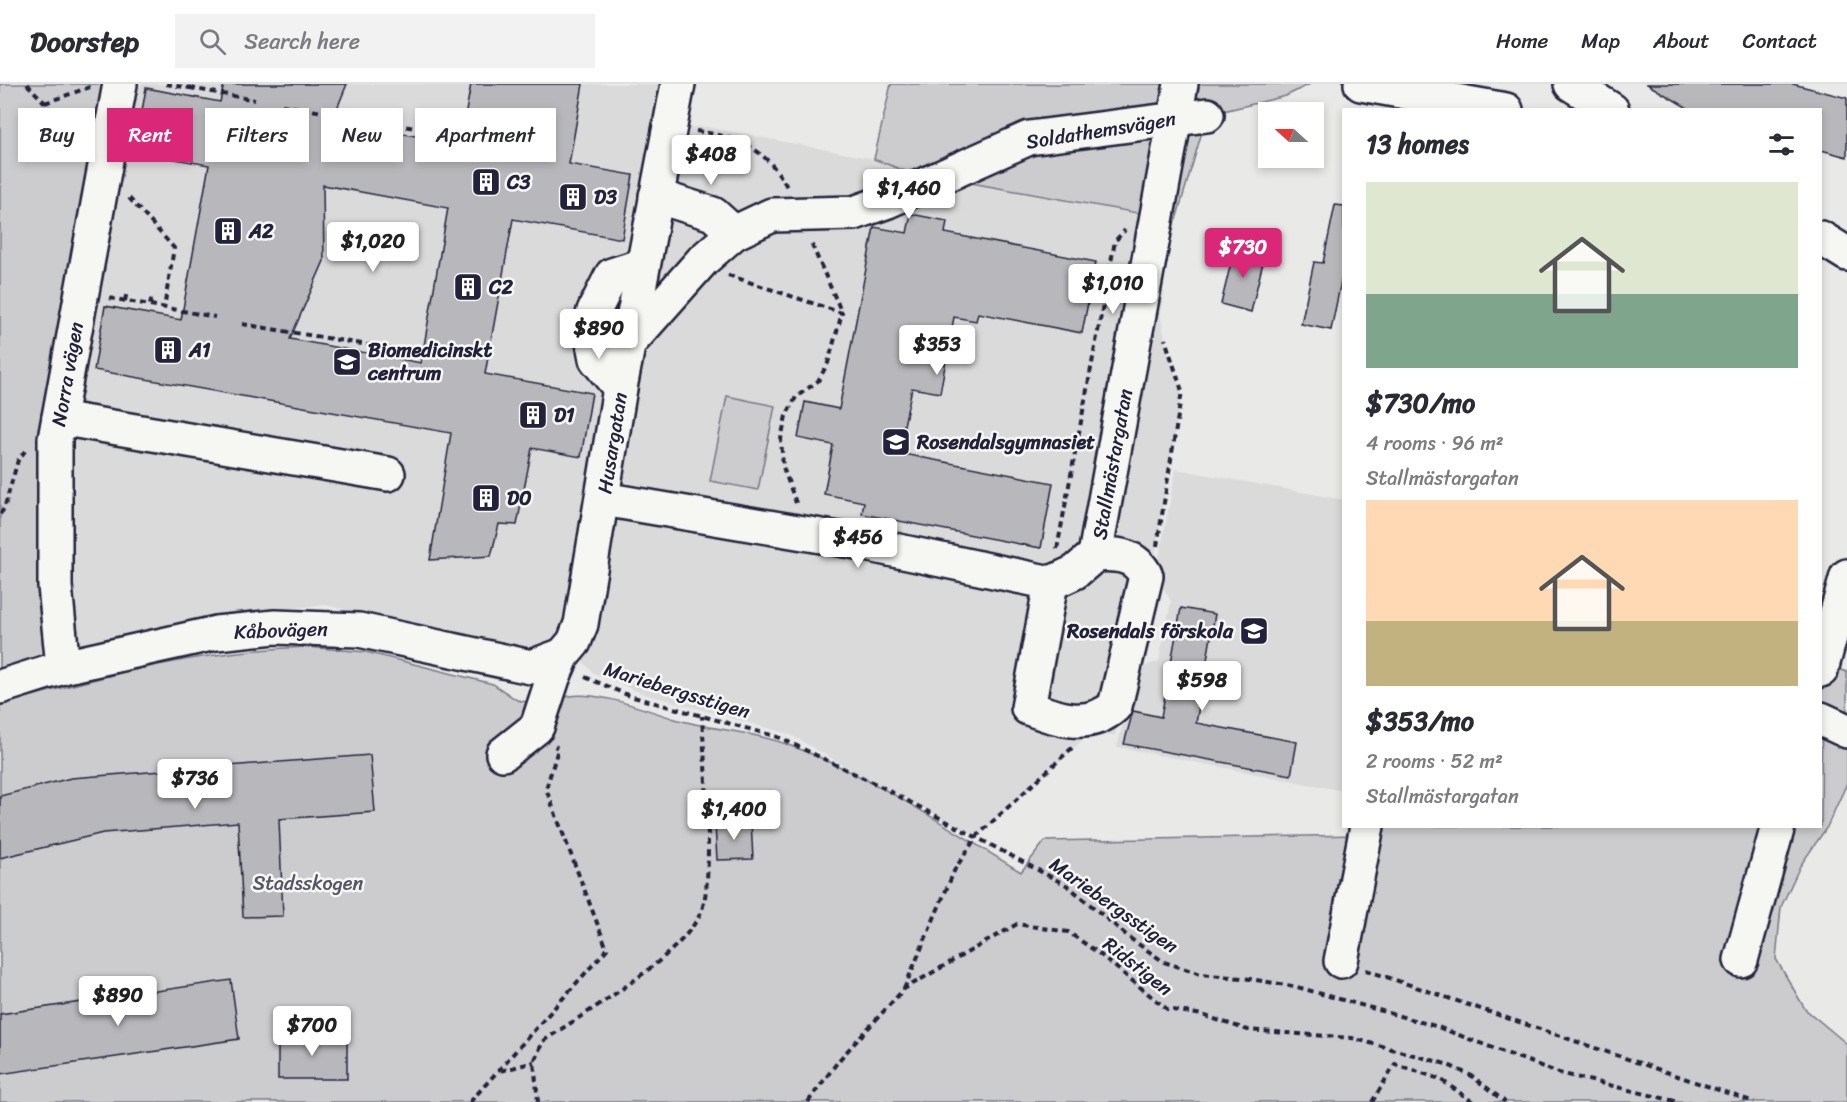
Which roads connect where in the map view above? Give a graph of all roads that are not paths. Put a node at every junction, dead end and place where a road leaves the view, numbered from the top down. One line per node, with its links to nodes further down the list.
1 (120, 84): 19 (street, Norra vägen)
2 (678, 84): 12 (street, Husargatan)
3 (1181, 84): 11 (street, Stallmästargatan)
4 (1361, 84): 7 (street)
5 (1510, 84): 8 (street)
6 (1571, 84): 9 (street)
7 (1496, 108)
8 (1507, 108)
9 (1609, 108)
10 (1207, 115): 11 (street, Soldathemsvägen)
11 (1174, 119): 13 (street, Soldathemsvägen); 22 (street, Stallmästargatan)
12 (656, 196): 13 (street); 16 (street, Husargatan)
13 (734, 233): 17 (street, Soldathemsvägen)
14 (1822, 239): 15 (street)
15 (1847, 254)
16 (643, 265): 17 (street, Husargatan); 18 (street)
17 (628, 343): 18 (street, Husargatan)
18 (620, 388): 21 (street, Husargatan)
19 (59, 417): 20 (street); 26 (street, Norra vägen)
20 (388, 474)
21 (603, 499): 24 (street); 25 (street, Husargatan)
22 (1095, 555): 24 (street, Stallmästargatan); 24 (street)
23 (1847, 576): 27 (street)
24 (1051, 583)
25 (563, 655): 26 (street, Kåbovägen); 31 (street, Husargatan)
26 (63, 666): 28 (street, Kåbovägen)
27 (1822, 666)
28 (0, 687)
29 (1822, 719): 30 (street)
30 (1847, 731)
31 (503, 754)
32 (1367, 828): 35 (street)
33 (1777, 828): 34 (street)
34 (1741, 960)
35 (1341, 961)

